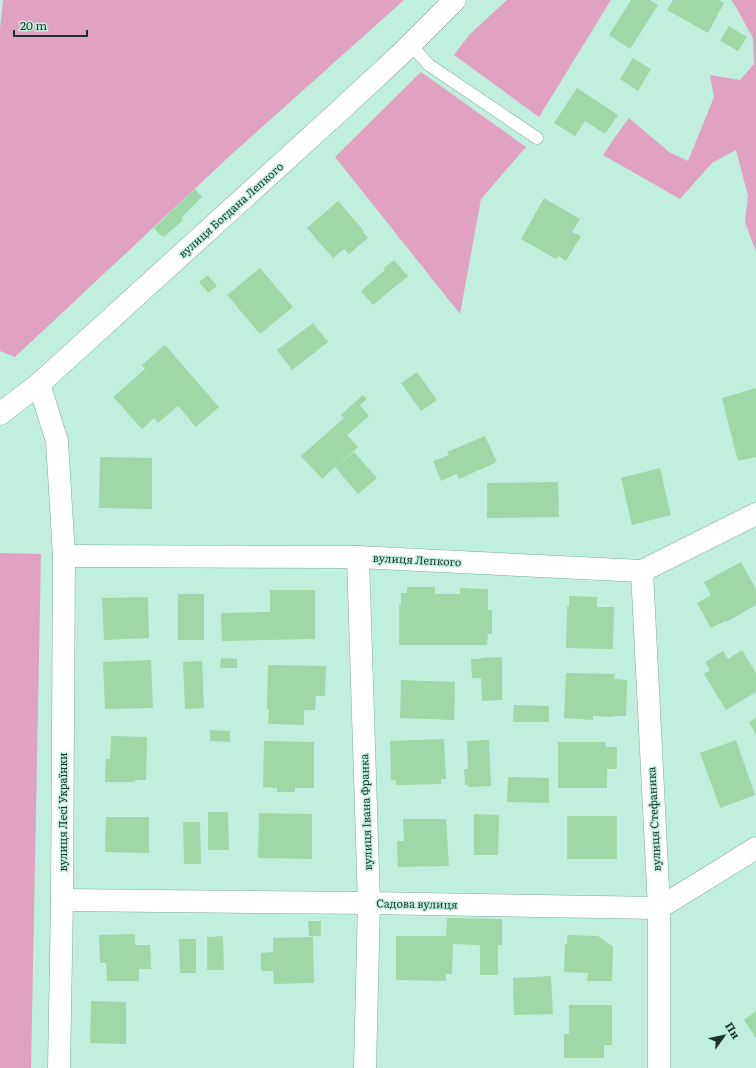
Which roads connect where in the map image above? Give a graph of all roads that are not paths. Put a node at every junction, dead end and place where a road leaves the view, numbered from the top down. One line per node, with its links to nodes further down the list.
1 (455, 0): 2 (street, вулиця Богдана Лепкого)
2 (410, 45): 3 (lane); 4 (street, вулиця Богдана Лепкого)
3 (537, 138)
4 (39, 384): 5 (street, вулиця Богдана Лепкого); 7 (street, вулиця Лесі Українки)
5 (0, 414)
6 (756, 514): 9 (street, вулиця Лепкого)
7 (64, 556): 8 (street, вулиця Лепкого); 11 (street, вулиця Лесі Українки)
8 (358, 557): 9 (street, вулиця Лепкого); 12 (street, вулиця Івана Франка)
9 (642, 571): 13 (street, вулиця Стефаника)
10 (756, 848): 13 (street)
11 (62, 900): 12 (street, Садова вулиця); 14 (street, вулиця Лесі Українки)
12 (369, 903): 13 (street, Садова вулиця); 15 (street, вулиця Івана Франка)
13 (658, 908): 16 (street, вулиця Стефаника)
14 (59, 1068)
15 (365, 1068)
16 (659, 1068)

